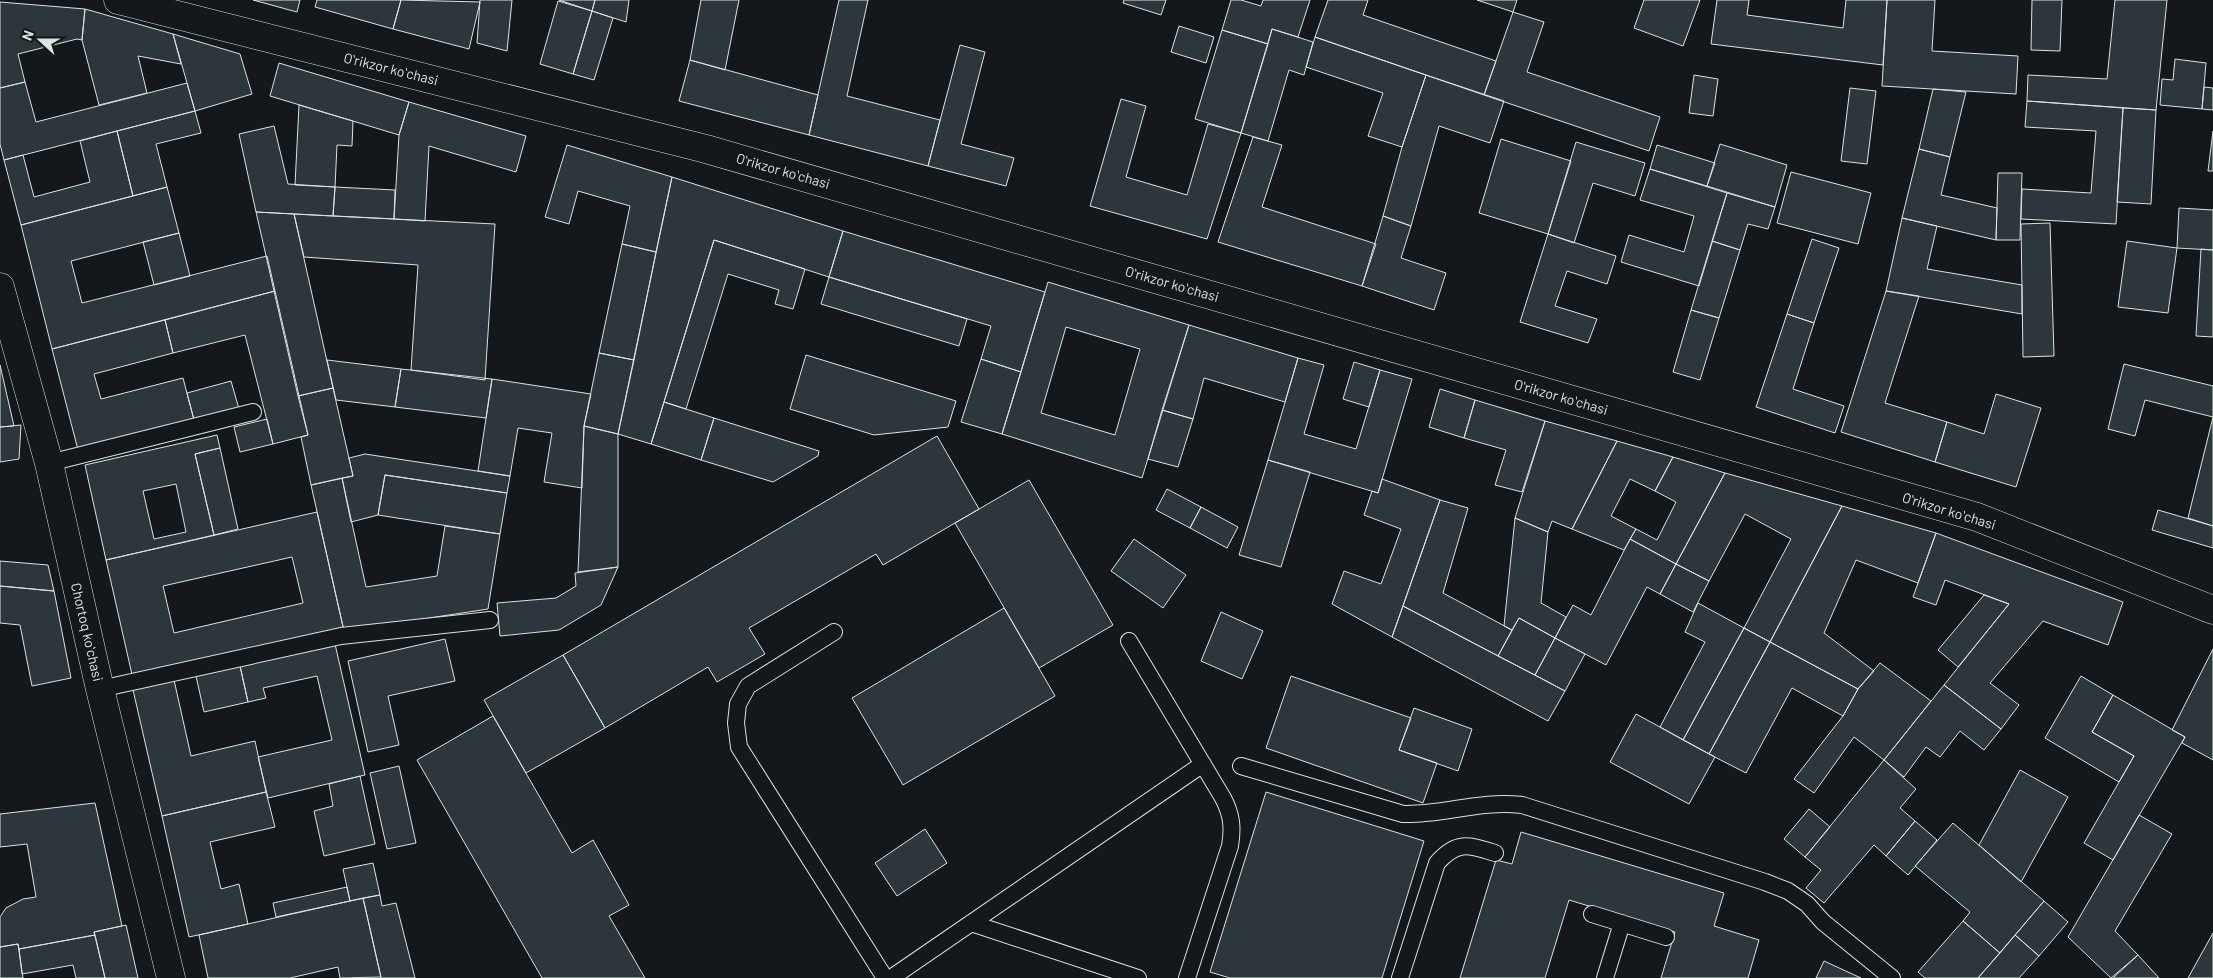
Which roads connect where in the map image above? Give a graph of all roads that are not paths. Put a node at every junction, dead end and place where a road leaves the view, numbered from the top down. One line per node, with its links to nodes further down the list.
1 (118, 0): 5 (main road, Oʻrikzor koʻchasi)
2 (0, 287): 4 (main road, Chortoq koʻchasi)
3 (254, 412): 4 (lane)
4 (49, 463): 9 (main road, Chortoq koʻchasi)
5 (2213, 610)
6 (490, 620): 9 (lane)
7 (834, 632): 18 (lane)
8 (1130, 641): 10 (lane)
9 (100, 689): 17 (main road, Chortoq koʻchasi)
10 (1203, 764): 14 (lane); 21 (lane)
11 (1241, 766): 24 (lane)
12 (1495, 853): 22 (lane)
13 (1592, 914): 15 (lane)
14 (972, 923): 19 (lane); 20 (lane)
15 (1622, 923): 16 (lane); 23 (lane)
16 (1666, 936)
17 (171, 978)
18 (885, 978)
19 (891, 978)
20 (1138, 978)
21 (1187, 978)
22 (1400, 978)
23 (1605, 978)
24 (1892, 978)

